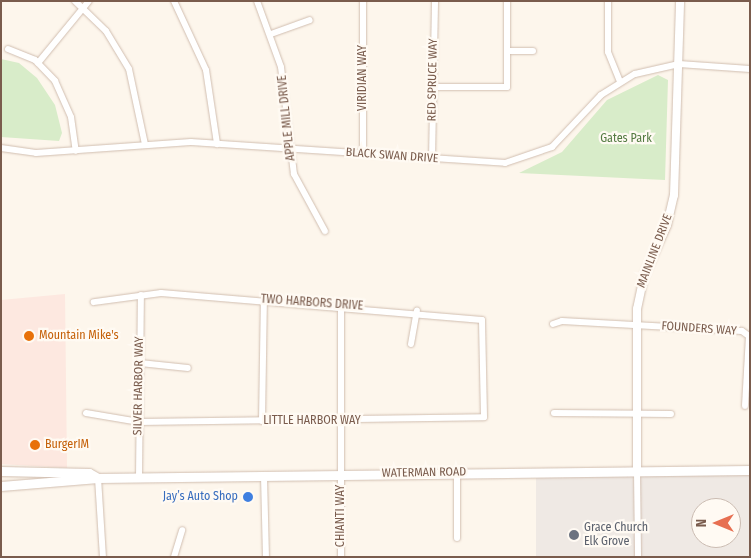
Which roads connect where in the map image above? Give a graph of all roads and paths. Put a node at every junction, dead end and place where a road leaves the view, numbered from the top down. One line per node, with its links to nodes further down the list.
1 (75, 1): 10 (street)
2 (89, 1): 10 (street)
3 (174, 1): 22 (street)
4 (257, 1): 12 (street, APPLE MILL DRIVE)
5 (363, 1): 26 (street, VIRIDIAN WAY)
6 (434, 1): 20 (street, RED SPRUCE WAY)
7 (507, 1): 14 (street)
8 (608, 1): 19 (street)
9 (680, 1): 17 (street, MAINLINE DRIVE)
10 (84, 8): 16 (street); 21 (street)
11 (310, 20): 12 (street)
12 (271, 34): 24 (street, APPLE MILL DRIVE)
13 (8, 50): 16 (street)
14 (507, 51): 15 (street); 20 (street)
15 (533, 51)
16 (38, 63): 25 (street)
17 (679, 64): 18 (street, BLACK SWAN DRIVE); 19 (street, BLACK SWAN DRIVE); 35 (street, MAINLINE DRIVE)
18 (750, 69)
19 (620, 81): 27 (street, BLACK SWAN DRIVE)
20 (433, 87): 27 (street, RED SPRUCE WAY)
21 (145, 144): 22 (street, BLACK SWAN DRIVE); 25 (street, BLACK SWAN DRIVE)
22 (217, 144): 24 (street, BLACK SWAN DRIVE)
23 (1, 148): 25 (street, BLACK SWAN DRIVE)
24 (290, 149): 26 (street, BLACK SWAN DRIVE); 28 (street, APPLE MILL DRIVE)
25 (76, 151)
26 (362, 154): 27 (street, BLACK SWAN DRIVE)
27 (432, 159)
28 (325, 231)
29 (141, 294): 30 (street, TWO HARBORS DRIVE); 31 (street, TWO HARBORS DRIVE); 37 (street, SILVER HARBOR WAY)
30 (264, 300): 32 (street, TWO HARBORS DRIVE); 45 (street)
31 (94, 302)
32 (341, 305): 33 (street, TWO HARBORS DRIVE); 46 (street, CHIANTI WAY)
33 (417, 311): 36 (street); 43 (street, TWO HARBORS DRIVE)
34 (553, 324): 35 (street)
35 (636, 324): 39 (street, FOUNDERS WAY); 44 (street, MAINLINE DRIVE)
36 (410, 344)
37 (140, 363): 38 (street); 47 (street, SILVER HARBOR WAY)
38 (188, 368)
39 (745, 406)
40 (86, 413): 47 (street, LITTLE HARBOR WAY)
41 (554, 413): 44 (street)
42 (671, 414): 44 (street)
43 (484, 416): 46 (street, LITTLE HARBOR WAY)
44 (637, 416): 50 (street, MAINLINE DRIVE)
45 (262, 420): 46 (street, LITTLE HARBOR WAY); 47 (street, LITTLE HARBOR WAY)
46 (341, 421): 52 (street, CHIANTI WAY)
47 (139, 422): 55 (street, SILVER HARBOR WAY)
48 (750, 470): 50 (main road, WATERMAN ROAD)
49 (1, 471): 54 (main road, WATERMAN ROAD)
50 (637, 471): 51 (main road, WATERMAN ROAD); 63 (street)
51 (457, 473): 52 (main road, WATERMAN ROAD); 58 (street)
52 (340, 475): 53 (main road, WATERMAN ROAD); 62 (street, CHIANTI WAY)
53 (264, 476): 55 (main road, WATERMAN ROAD); 61 (street)
54 (98, 478): 55 (main road, WATERMAN ROAD); 56 (main road, WATERMAN ROAD); 59 (street)
55 (139, 478)
56 (1, 486)
57 (182, 530): 60 (street)
58 (456, 538)
59 (103, 557)
60 (174, 557)
61 (266, 557)
62 (341, 557)
63 (638, 557)

